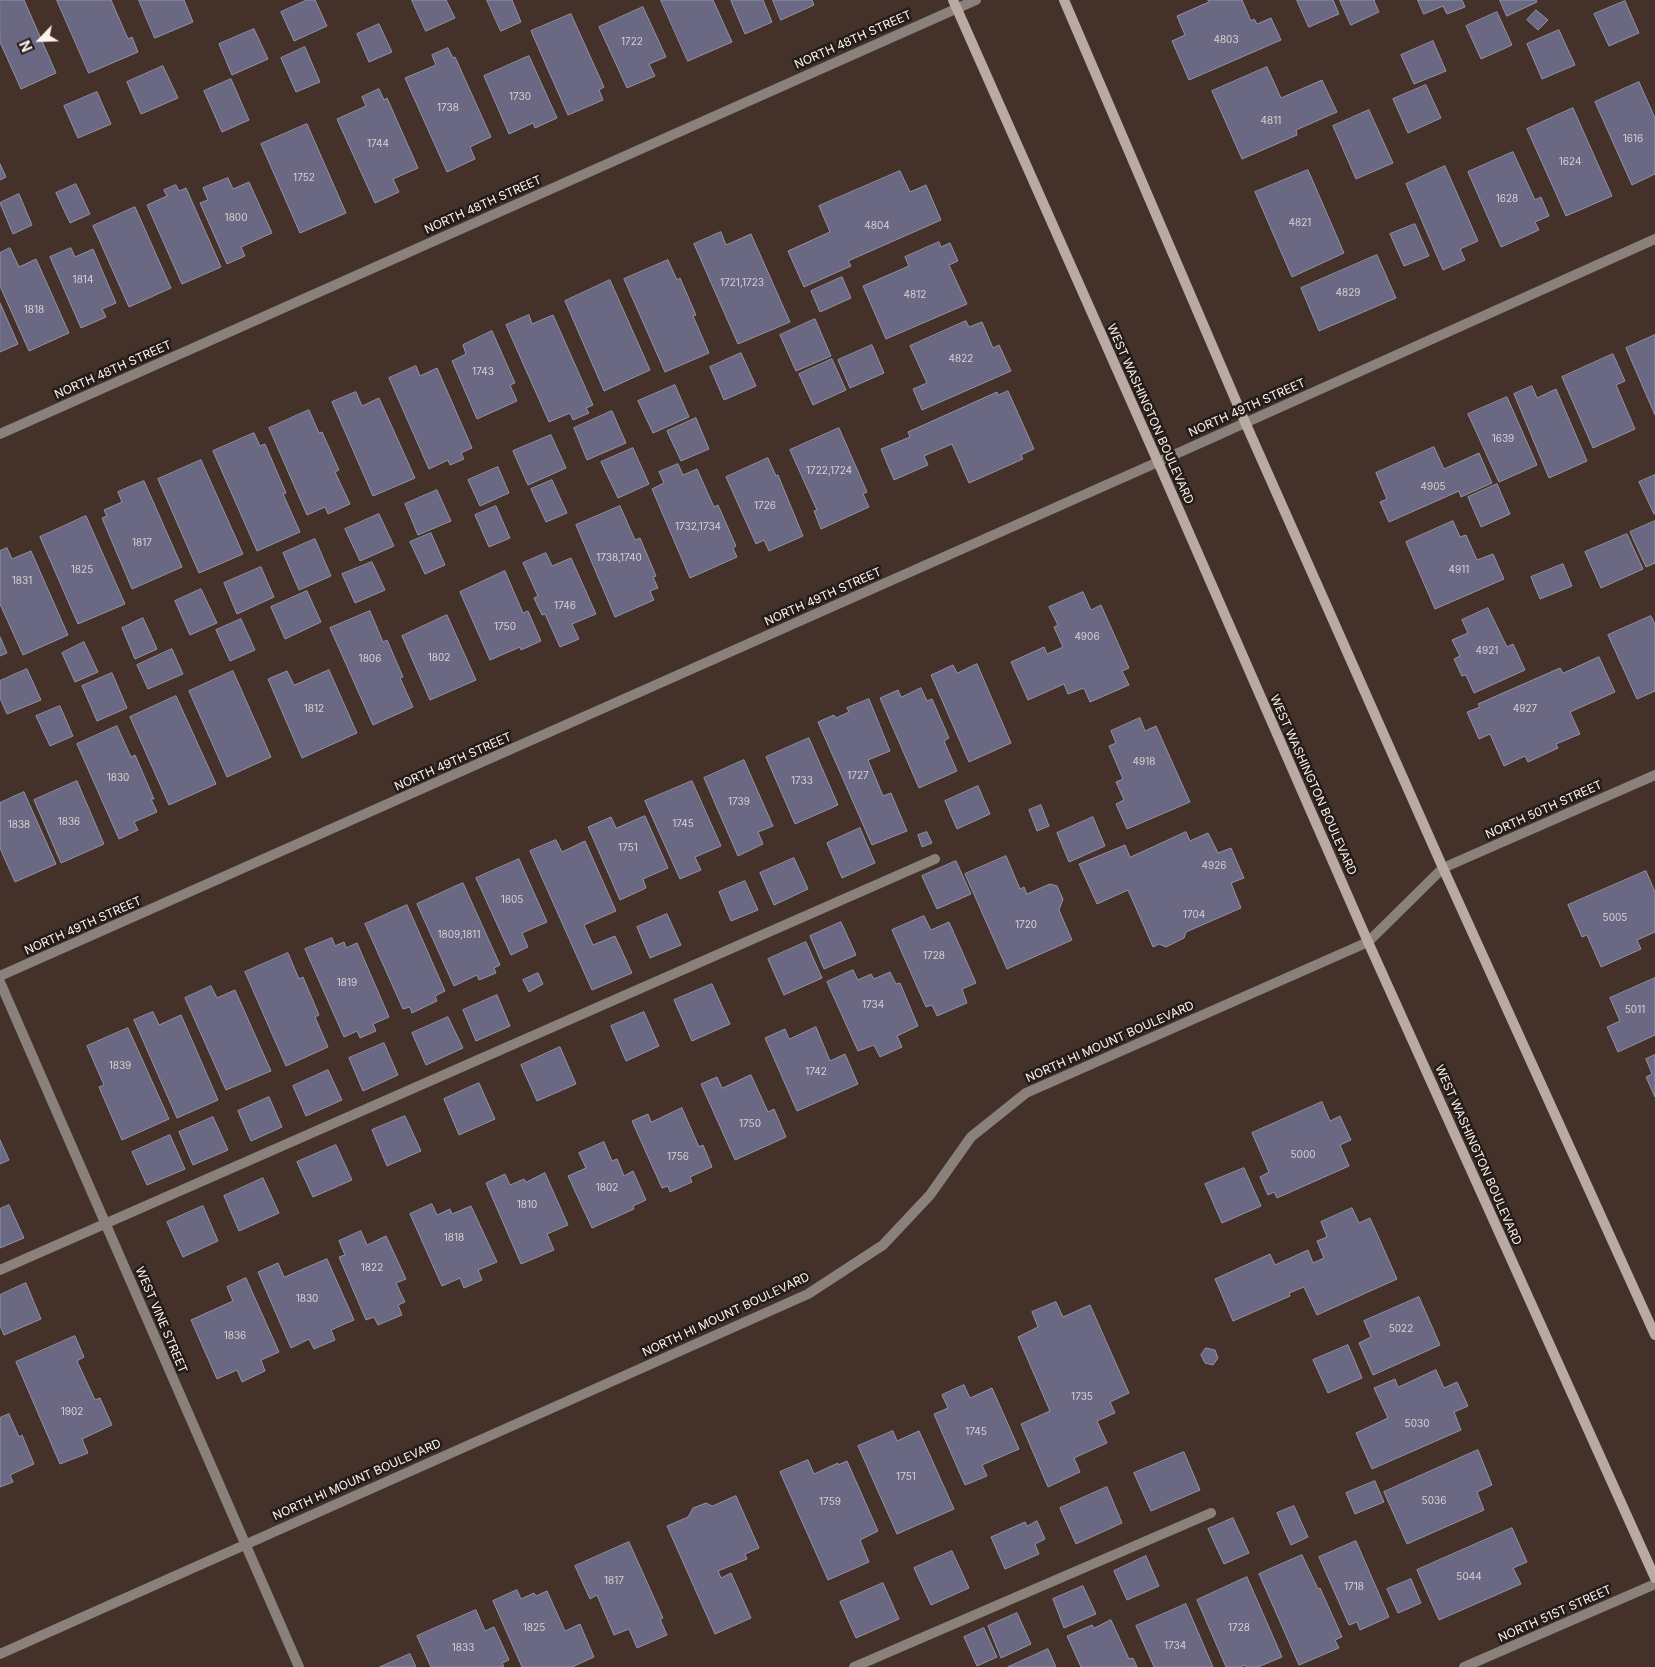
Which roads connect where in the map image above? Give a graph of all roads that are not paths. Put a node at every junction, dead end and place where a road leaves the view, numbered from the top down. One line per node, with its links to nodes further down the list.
1 (976, 0): 3 (street, NORTH 48TH STREET)
2 (1064, 0): 5 (street)
3 (954, 4): 6 (street, NORTH 48TH STREET); 7 (street, WEST WASHINGTON BOULEVARD)
4 (1655, 239): 5 (street, NORTH 49TH STREET)
5 (1245, 422): 7 (street, NORTH 49TH STREET); 10 (street)
6 (0, 434)
7 (1158, 462): 11 (street, WEST WASHINGTON BOULEVARD); 12 (street, NORTH 49TH STREET)
8 (1655, 775): 10 (street, NORTH 50TH STREET)
9 (935, 858): 14 (street)
10 (1443, 868): 11 (street, NORTH HI MOUNT BOULEVARD); 16 (street)
11 (1368, 942): 18 (street, NORTH HI MOUNT BOULEVARD); 19 (street, WEST WASHINGTON BOULEVARD)
12 (0, 976)
13 (0, 982): 14 (street, WEST VINE STREET)
14 (107, 1223): 15 (street); 18 (street, WEST VINE STREET)
15 (0, 1270)
16 (1655, 1335)
17 (1211, 1514): 23 (street)
18 (244, 1544): 21 (street, NORTH HI MOUNT BOULEVARD); 22 (street, WEST VINE STREET)
19 (1655, 1578)
20 (1655, 1584): 24 (street, NORTH 51ST STREET)
21 (0, 1654)
22 (299, 1667)
23 (854, 1667)
24 (1464, 1667)

